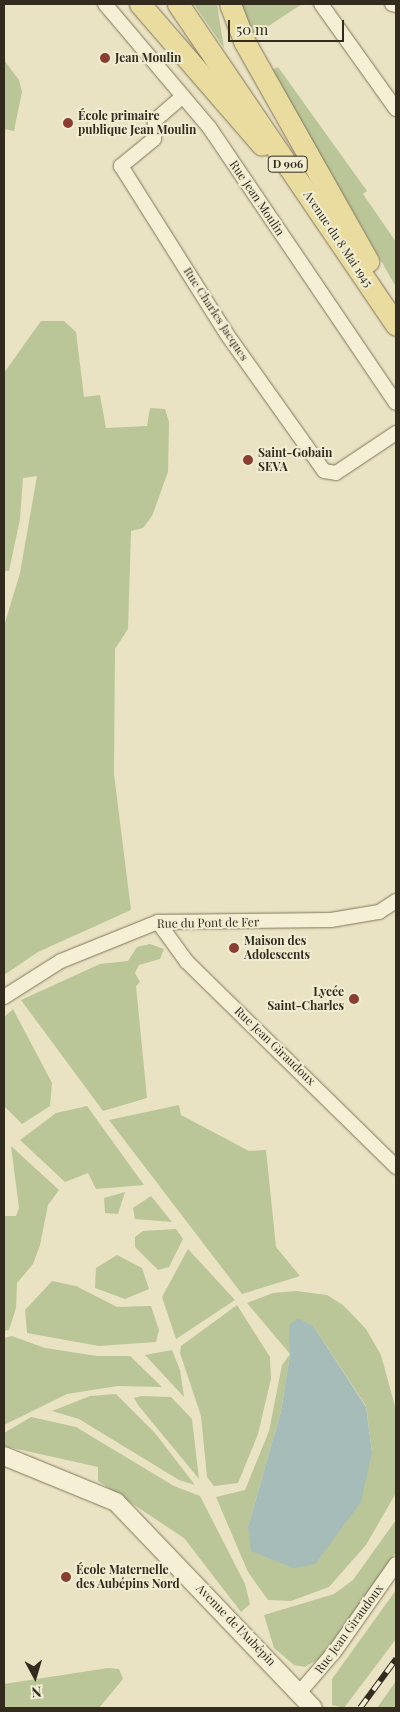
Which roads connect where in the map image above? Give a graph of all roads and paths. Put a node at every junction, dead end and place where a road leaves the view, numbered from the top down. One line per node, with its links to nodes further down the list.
1 (105, 4): 8 (street, Rue Jean Moulin)
2 (140, 4): 10 (main road)
3 (178, 4): 10 (main road, Avenue du 8 Mai 1945 / D 906)
4 (230, 4): 11 (main road)
5 (321, 4): 9 (street)
6 (392, 4): 7 (street)
7 (396, 5)
8 (183, 96): 13 (street, Rue Jean Moulin); 14 (street, Rue Charles Jacques)
9 (396, 109)
10 (314, 206): 12 (main road, Avenue du 8 Mai 1945 / D 906)
11 (396, 309)
12 (396, 325)
13 (396, 403)
14 (396, 433)
15 (396, 901): 16 (street, Rue du Pont de Fer)
16 (158, 922): 17 (street, Rue du Pont de Fer); 18 (street, Rue Jean Giraudoux)
17 (4, 997)
18 (396, 1167)
19 (4, 1456): 21 (street, Avenue de l'Aubépin)
20 (396, 1564): 21 (street, Rue Jean Giraudoux)
21 (305, 1702)

